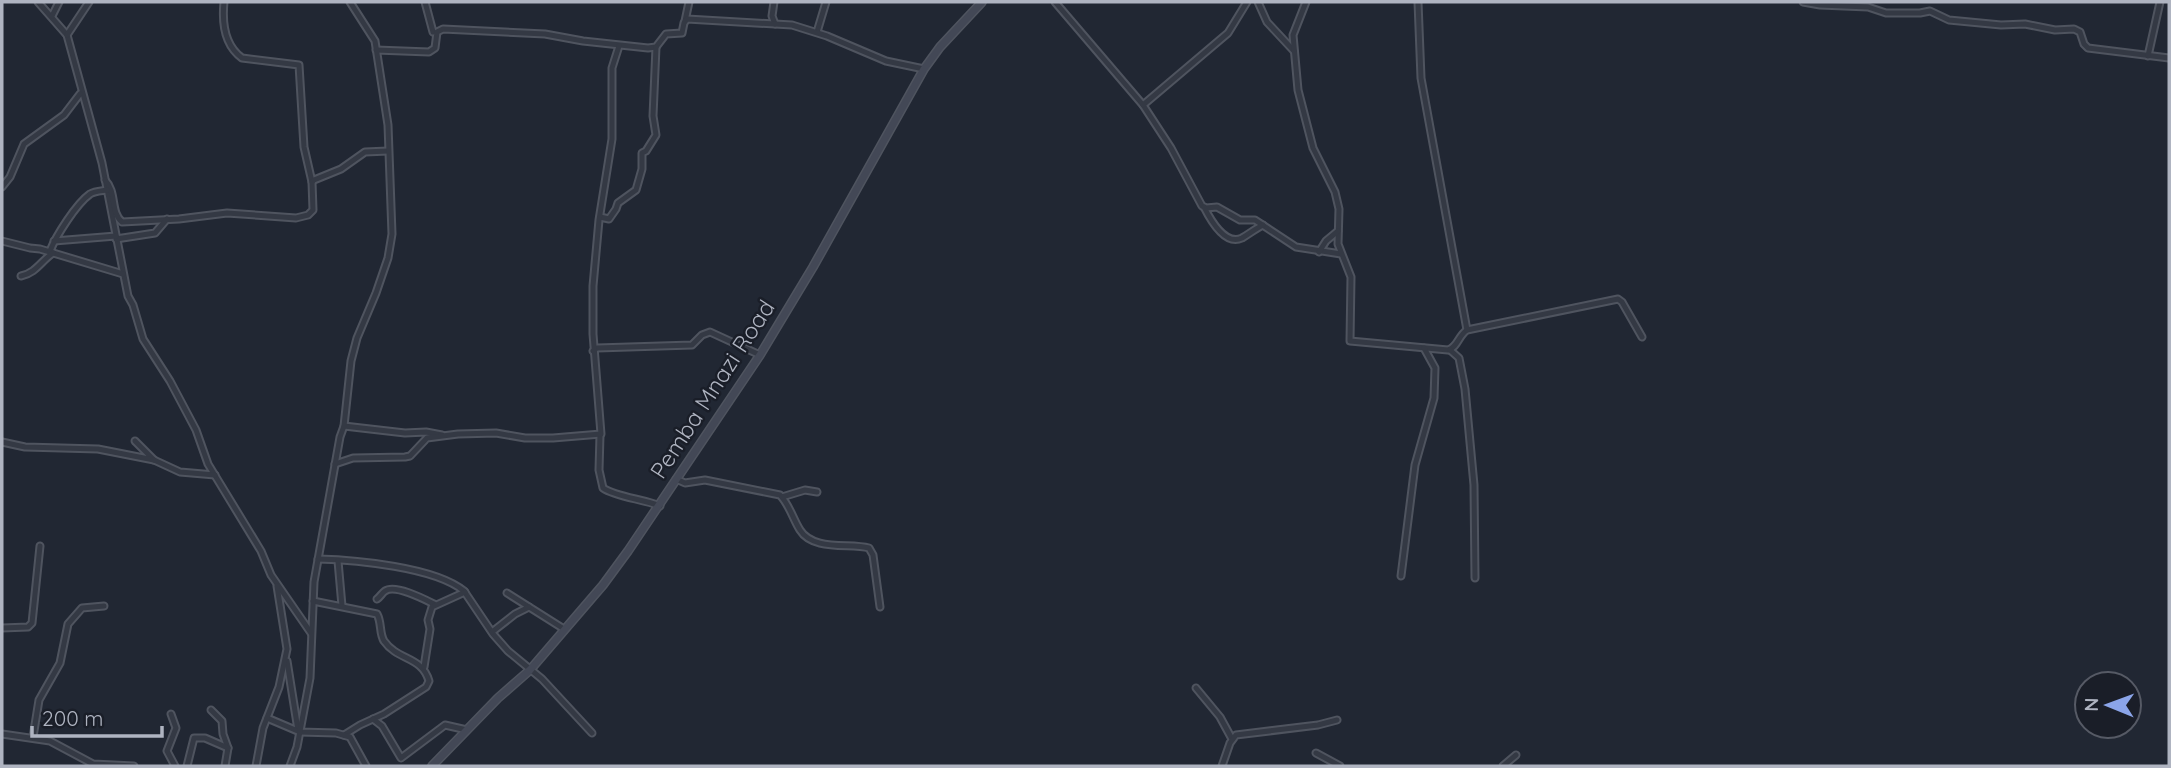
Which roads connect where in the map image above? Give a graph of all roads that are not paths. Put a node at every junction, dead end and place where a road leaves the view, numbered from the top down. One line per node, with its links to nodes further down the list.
1 (38, 2): 19 (street)
2 (45, 2): 19 (street)
3 (60, 2): 20 (street)
4 (89, 2): 25 (street)
5 (223, 2): 37 (street)
6 (350, 2): 28 (street)
7 (425, 2): 23 (street)
8 (689, 2): 21 (street)
9 (774, 2): 22 (street)
10 (826, 2): 24 (street)
11 (982, 2): 32 (main road, Pemba Mnazi Road)
12 (1055, 2): 34 (street)
13 (1247, 2): 34 (street)
14 (1258, 2): 29 (street)
15 (1306, 2): 29 (street)
16 (1418, 2): 53 (street)
17 (1805, 2): 30 (street)
18 (2160, 2): 30 (street)
19 (46, 10): 20 (street)
20 (52, 16): 25 (street)
21 (685, 24): 22 (street); 27 (street)
22 (775, 24): 24 (street)
23 (433, 32)
24 (817, 32): 32 (street)
25 (67, 35): 33 (street)
26 (619, 46): 27 (street); 28 (street); 41 (street)
27 (656, 47): 41 (street)
28 (376, 50): 35 (street)
29 (1294, 51): 44 (street)
30 (2148, 56): 31 (street)
31 (2169, 58)
32 (924, 69): 58 (main road, Pemba Mnazi Road)
33 (80, 89): 36 (street); 38 (street)
34 (1143, 105): 40 (street)
35 (388, 151): 37 (street); 59 (street)
36 (105, 180): 39 (street); 42 (street)
37 (312, 182): 42 (street)
38 (2, 187)
39 (107, 190): 45 (street); 47 (street)
40 (1204, 207): 43 (street); 43 (street)
41 (600, 217): 57 (street)
42 (167, 219): 45 (street)
43 (1263, 225): 49 (street)
44 (1338, 231): 49 (street); 50 (street)
45 (116, 237): 47 (street); 51 (street)
46 (2, 241): 48 (street)
47 (54, 241): 48 (street)
48 (51, 252): 51 (street); 52 (street)
49 (1319, 252): 50 (street)
50 (1341, 254): 55 (street)
51 (123, 274): 66 (street)
52 (21, 276)
53 (1467, 330): 54 (street); 56 (street)
54 (1642, 337)
55 (1424, 348): 56 (street); 74 (street)
56 (1450, 350): 75 (street)
57 (593, 351): 58 (street); 60 (street)
58 (760, 355): 67 (main road, Pemba Mnazi Road)
59 (344, 426): 61 (street); 65 (street)
60 (600, 435): 61 (street); 70 (street)
61 (447, 436): 65 (street)
62 (135, 441): 64 (street)
63 (2, 442): 64 (street)
64 (154, 460): 66 (street)
65 (335, 464): 72 (street)
66 (215, 475): 76 (street)
67 (676, 479): 69 (street); 70 (main road, Pemba Mnazi Road)
68 (817, 492): 69 (street)
69 (782, 497): 85 (street)
70 (660, 506): 87 (main road, Pemba Mnazi Road)
71 (40, 545): 86 (street)
72 (318, 559): 73 (street); 80 (street)
73 (338, 561): 77 (street); 83 (street)
74 (1401, 576)
75 (1475, 578)
76 (277, 584): 89 (street); 90 (street)
77 (465, 592): 81 (street); 88 (street)
78 (506, 593): 84 (street)
79 (377, 599): 81 (street)
80 (313, 601): 83 (street); 89 (street)
81 (435, 604): 91 (street)
82 (104, 606): 104 (street)
83 (342, 606): 91 (street)
84 (529, 607): 87 (street); 88 (street)
85 (880, 607)
86 (2, 628)
87 (564, 629): 92 (main road, Pemba Mnazi Road)
88 (492, 632): 92 (street)
89 (312, 633): 100 (street)
90 (286, 657): 96 (street); 100 (street)
91 (424, 668): 97 (street)
92 (530, 670): 99 (main road, Pemba Mnazi Road); 101 (street)
93 (1196, 688): 105 (street)
94 (211, 710): 106 (street)
95 (172, 714): 111 (street)
96 (267, 718): 100 (street); 114 (street)
97 (373, 719): 99 (street); 103 (street)
98 (1337, 720): 105 (street)
99 (467, 730): 117 (main road, Pemba Mnazi Road)
100 (299, 731): 103 (street); 115 (street)
101 (592, 733)
102 (2, 734): 104 (street)
103 (344, 735): 116 (street)
104 (33, 737): 109 (street)
105 (1232, 739): 118 (street)
106 (228, 748): 112 (street); 113 (street)
107 (1316, 753): 119 (street)
108 (1516, 755): 120 (street)
109 (106, 766): 110 (street)
110 (134, 766)
111 (175, 766)
112 (187, 766)
113 (225, 766)
114 (256, 766)
115 (290, 766)
116 (366, 766)
117 (432, 766)
118 (1222, 766)
119 (1340, 766)
120 (1503, 766)

